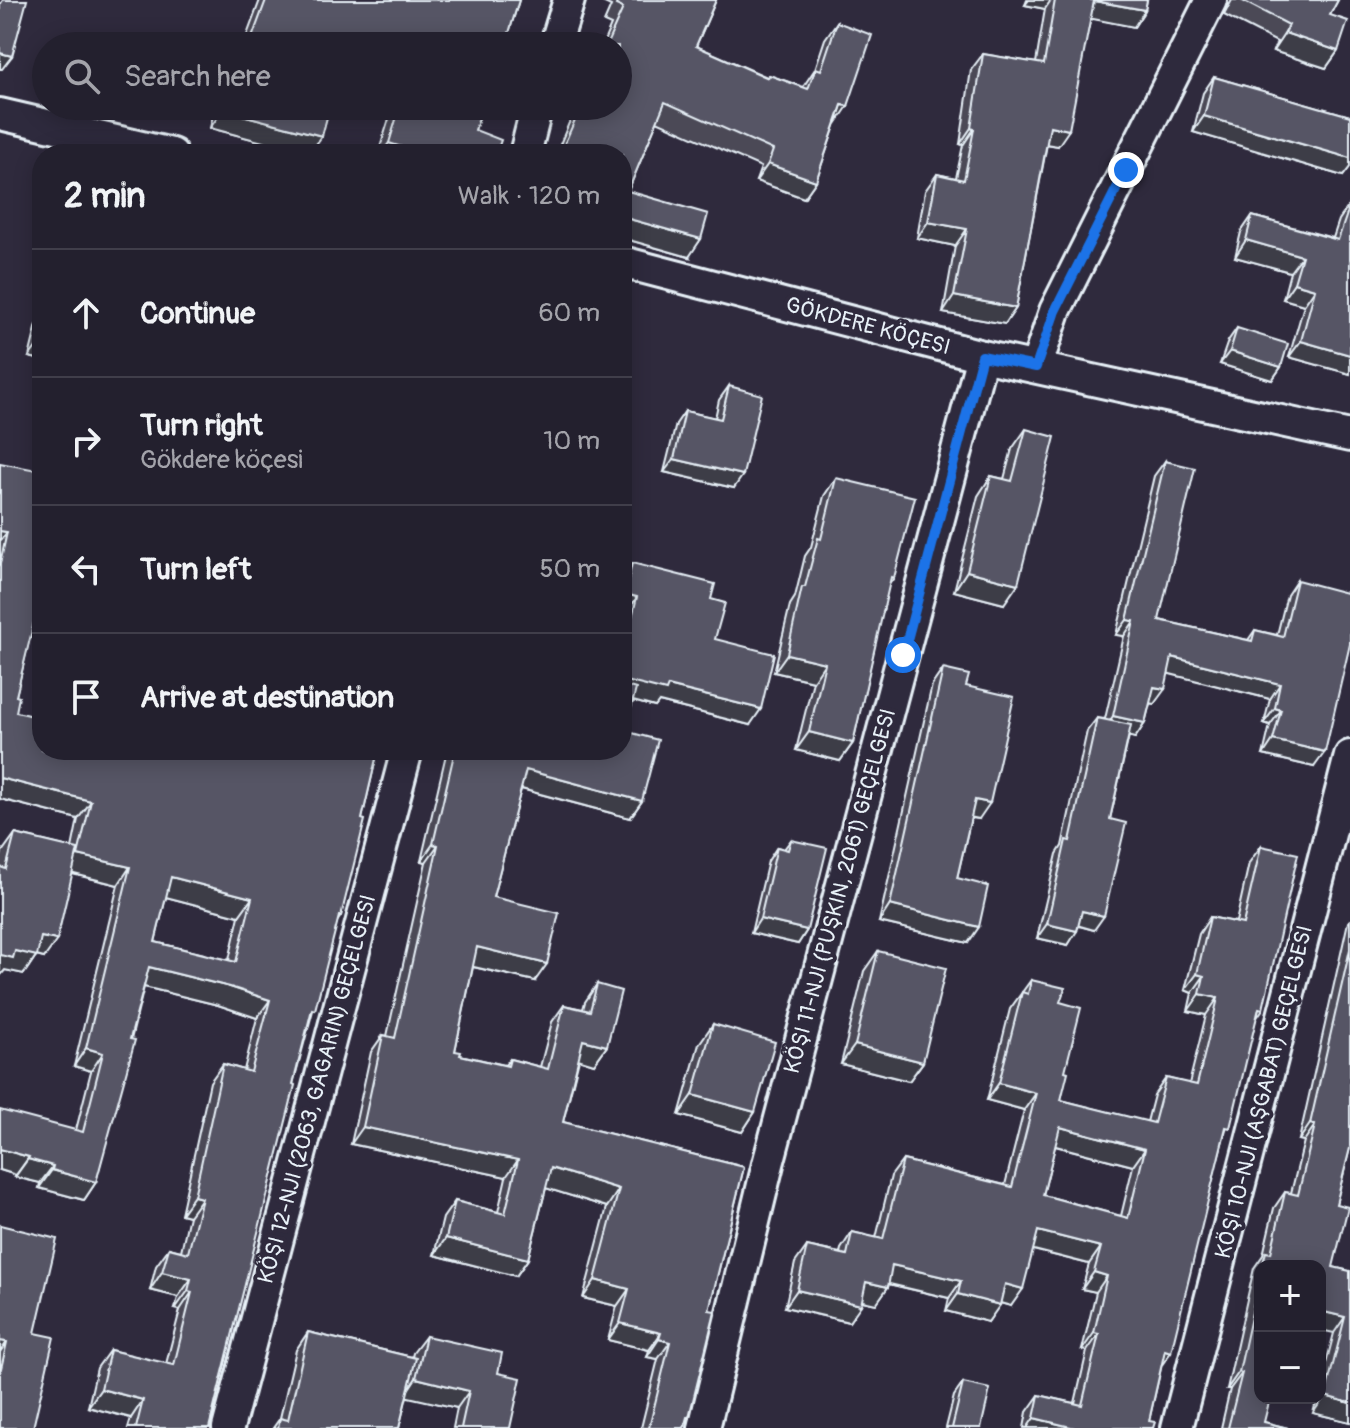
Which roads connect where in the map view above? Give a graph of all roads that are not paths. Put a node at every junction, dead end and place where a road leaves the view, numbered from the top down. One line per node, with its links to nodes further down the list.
1 (569, 0): 3 (street)
2 (1211, 0): 10 (street)
3 (559, 32)
4 (0, 114): 6 (street)
5 (534, 120): 7 (street)
6 (129, 144)
7 (528, 144)
8 (632, 265): 9 (street, GÖKDERE KÖÇESI)
9 (982, 356): 10 (street, GÖKDERE KÖÇESI); 15 (street, KÖŞI 11-NJI (PUŞKIN, 2061) GEÇELGESI)
10 (1036, 367): 11 (street, GÖKDERE KÖÇESI)
11 (1350, 436)
12 (1350, 756): 16 (street, KÖŞI 10-NJI (AŞGABAT) GEÇELGESI)
13 (404, 760): 14 (street, KÖŞI 12-NJI (2063, GAGARIN) GEÇELGESI)
14 (228, 1428)
15 (704, 1428)
16 (1177, 1428)

